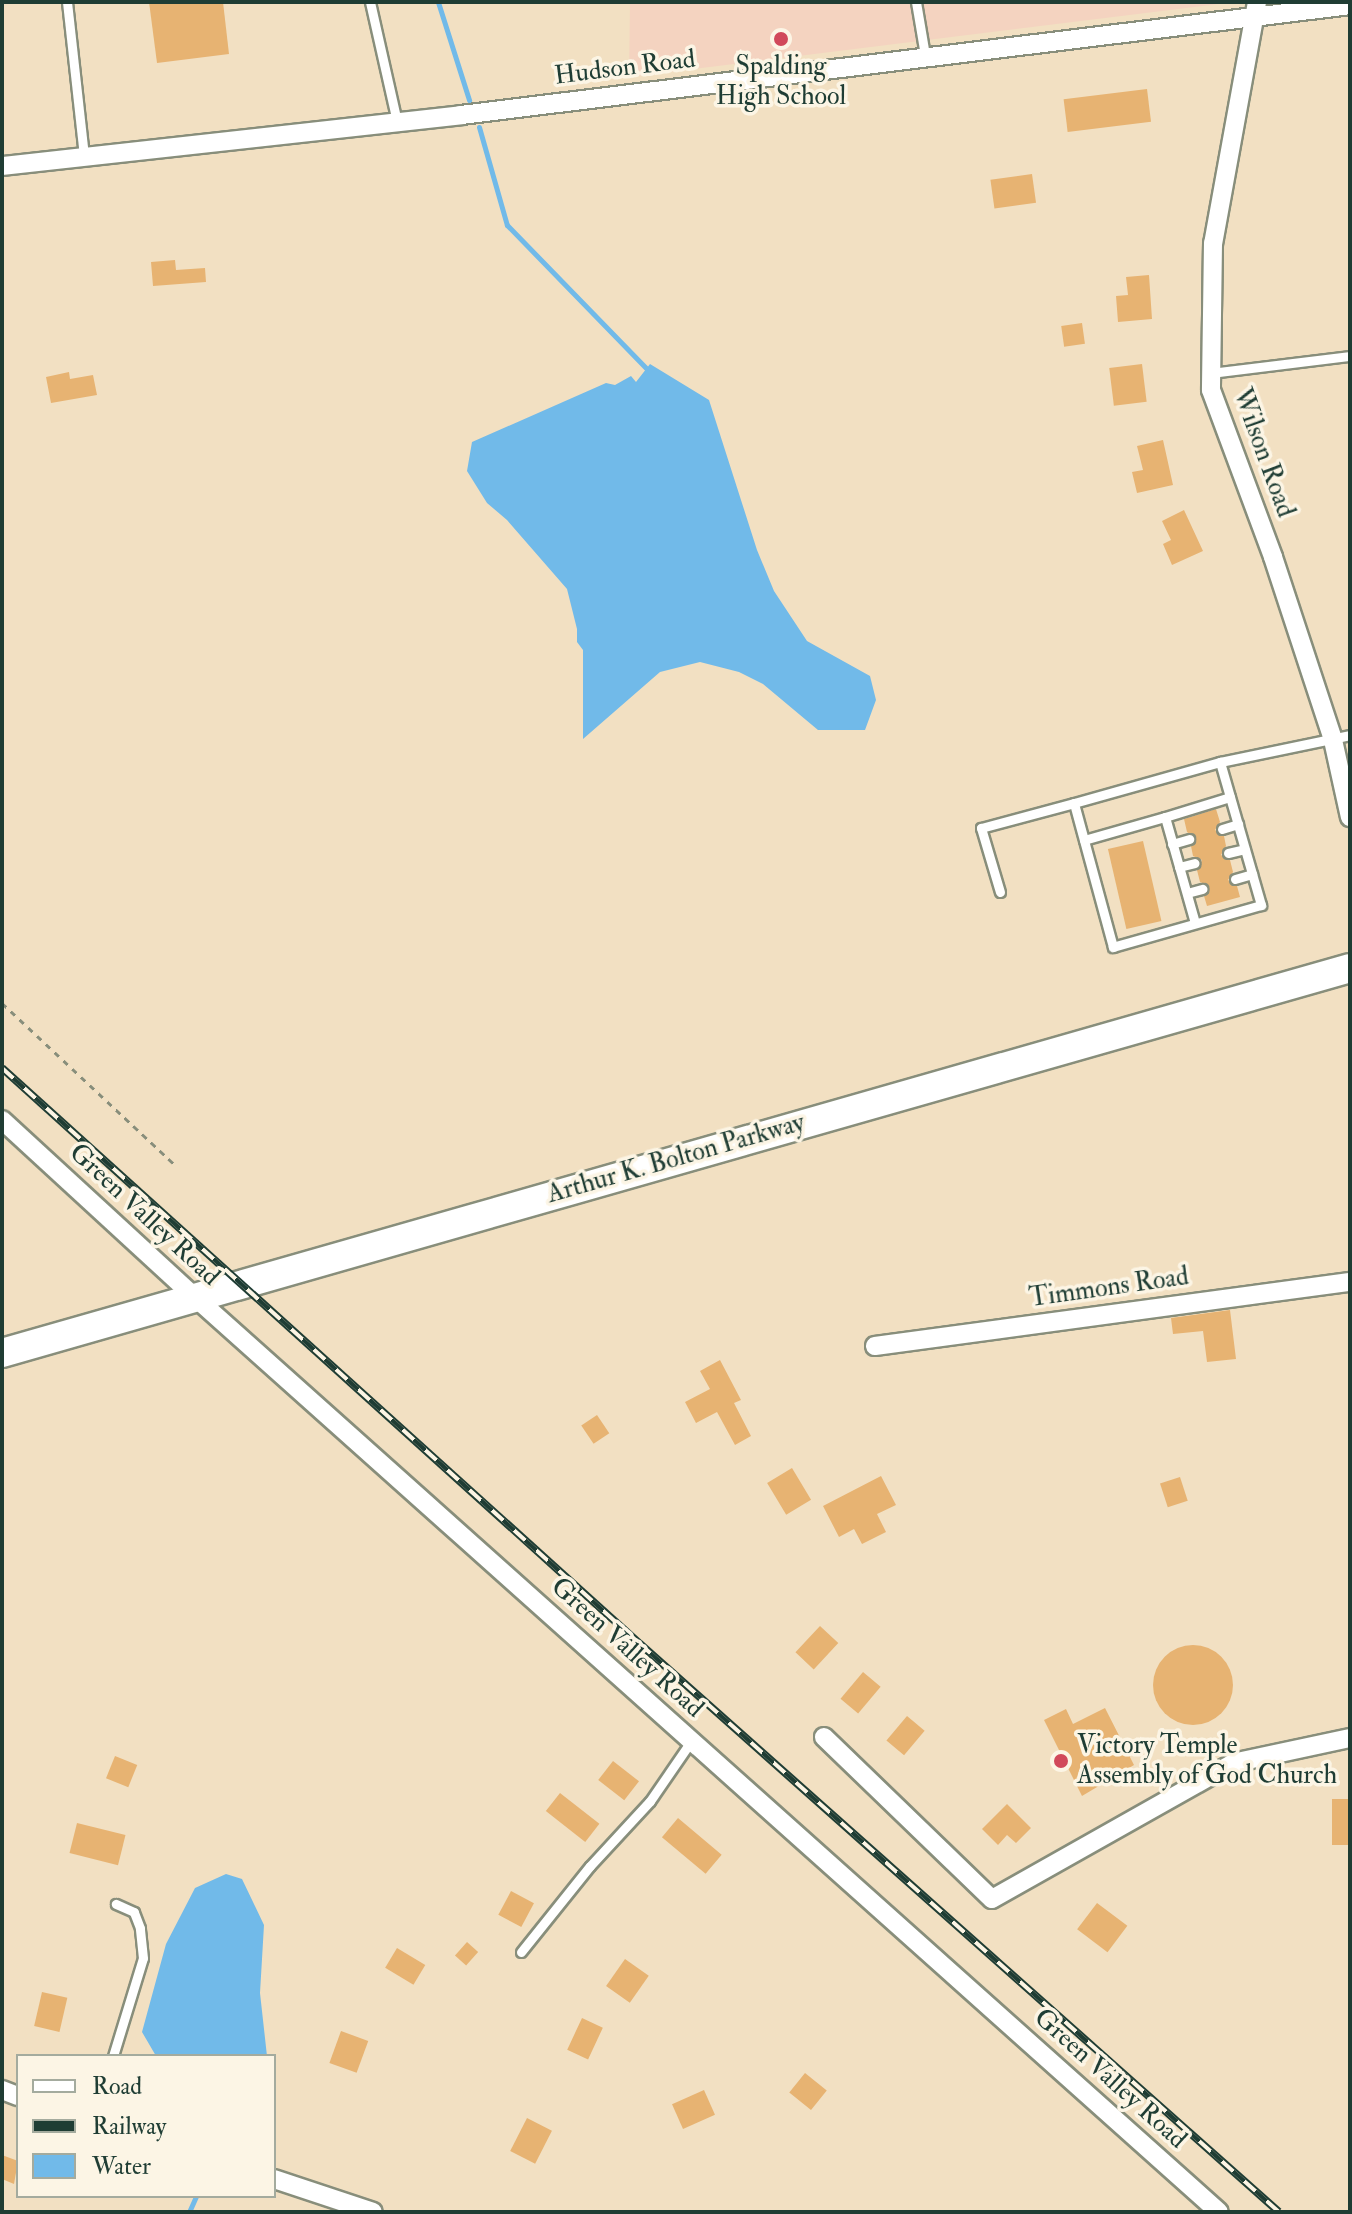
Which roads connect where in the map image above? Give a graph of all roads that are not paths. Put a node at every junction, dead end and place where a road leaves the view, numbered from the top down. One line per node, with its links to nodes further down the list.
1 (67, 2): 8 (lane)
2 (370, 2): 7 (lane)
3 (916, 2): 6 (lane)
4 (1350, 5): 5 (street, Hudson Road)
5 (1256, 9): 6 (street, Hudson Road); 11 (street, Wilson Road)
6 (925, 55): 7 (street, Hudson Road)
7 (397, 122): 8 (street, Hudson Road)
8 (84, 155): 9 (street, Hudson Road)
9 (2, 166)
10 (1350, 356): 11 (lane)
11 (1211, 373): 12 (street, Wilson Road)
12 (1341, 738): 13 (lane); 17 (street, Wilson Road)
13 (1220, 762): 14 (lane); 15 (lane)
14 (1230, 797): 16 (lane); 18 (lane)
15 (1074, 803): 21 (lane); 30 (lane)
16 (1165, 817): 21 (lane); 22 (lane)
17 (1350, 817)
18 (1238, 824): 19 (lane); 23 (lane)
19 (1222, 829)
20 (1189, 839): 22 (lane)
21 (1084, 840): 32 (lane)
22 (1172, 844): 26 (lane)
23 (1245, 849): 24 (lane); 27 (lane)
24 (1228, 853)
25 (1195, 863): 26 (lane)
26 (1179, 867): 31 (lane)
27 (1252, 874): 28 (lane); 32 (lane)
28 (1235, 879)
29 (1202, 889): 31 (lane)
30 (1000, 892)
31 (1187, 893): 32 (lane)
32 (1195, 923)
33 (1350, 968): 36 (main road, Arthur K. Bolton Parkway)
34 (2, 1120): 36 (street, Green Valley Road)
35 (1350, 1282): 37 (street, Timmons Road)
36 (197, 1299): 38 (main road, Arthur K. Bolton Parkway); 41 (street, Green Valley Road)
37 (875, 1346)
38 (2, 1353)
39 (824, 1737): 40 (street)
40 (1350, 1738)
41 (692, 1740): 43 (lane); 47 (street, Green Valley Road)
42 (116, 1904): 44 (lane)
43 (521, 1952)
44 (114, 2054)
45 (276, 2180): 46 (street)
46 (373, 2212)
47 (1219, 2212)

